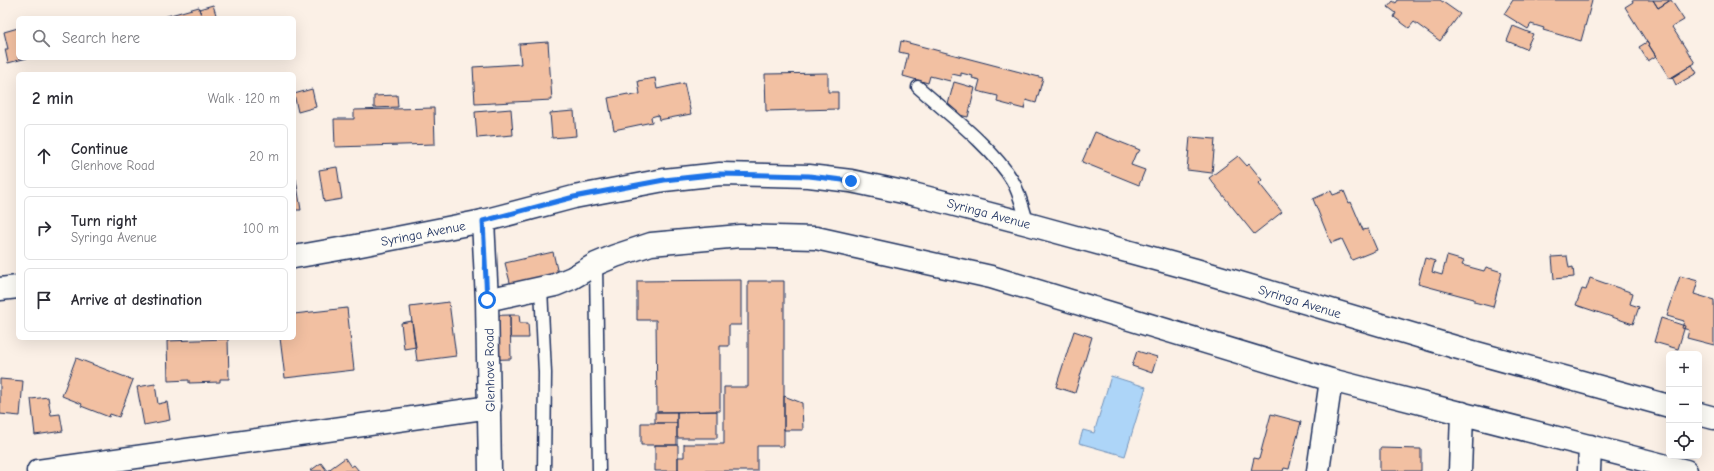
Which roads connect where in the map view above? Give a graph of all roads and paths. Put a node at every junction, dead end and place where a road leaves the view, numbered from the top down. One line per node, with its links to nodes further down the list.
1 (918, 88): 3 (lane)
2 (483, 221): 3 (street, Syringa Avenue); 4 (street, Syringa Avenue); 9 (street, Glenhove Road)
3 (1028, 224): 11 (street, Syringa Avenue)
4 (296, 256)
5 (596, 264): 7 (street); 10 (street); 20 (lane)
6 (16, 287): 8 (street)
7 (541, 288): 9 (street); 19 (lane)
8 (0, 289)
9 (487, 300): 12 (street, Glenhove Road)
10 (1331, 380): 13 (street); 21 (street)
11 (1666, 405)
12 (490, 407): 17 (street); 18 (street, Glenhove Road)
13 (1462, 413): 16 (street); 22 (street)
14 (1702, 415): 15 (street)
15 (1714, 418)
16 (1590, 446): 23 (street); 24 (street)
17 (38, 471)
18 (490, 471)
19 (544, 471)
20 (599, 471)
21 (1318, 471)
22 (1460, 471)
23 (1589, 471)
24 (1686, 471)

